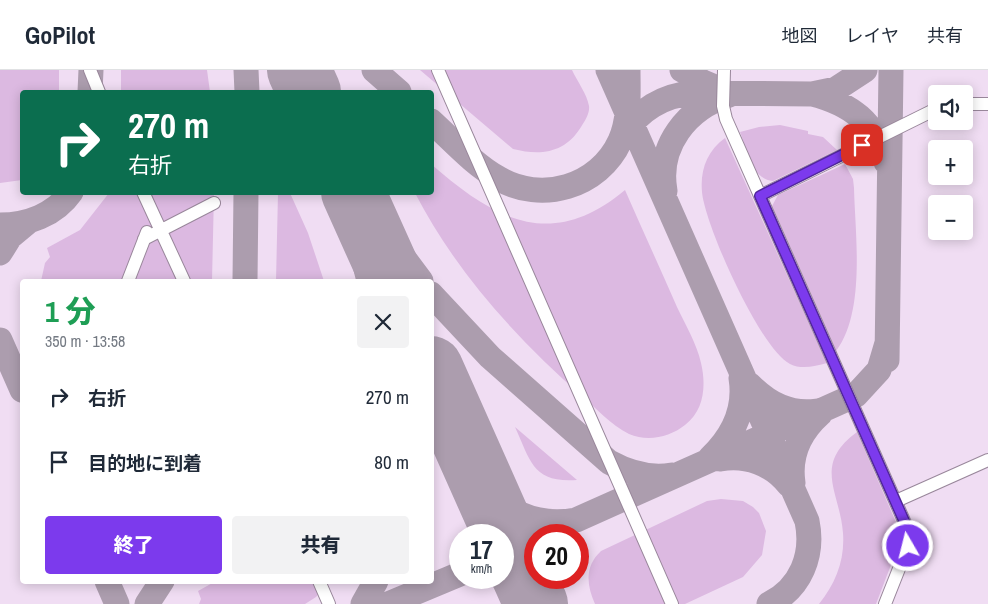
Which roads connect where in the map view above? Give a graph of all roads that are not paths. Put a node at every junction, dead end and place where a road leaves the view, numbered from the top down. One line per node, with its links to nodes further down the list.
1 (90, 70): 4 (lane)
2 (438, 70): 20 (lane)
3 (724, 70): 9 (lane)
4 (99, 90)
5 (973, 104): 6 (lane)
6 (988, 104)
7 (928, 113): 9 (lane)
8 (144, 195): 11 (lane)
9 (760, 196): 17 (lane)
10 (214, 203): 12 (lane)
11 (154, 216): 12 (lane); 13 (lane)
12 (160, 230): 13 (lane); 15 (lane)
13 (144, 239): 14 (lane)
14 (129, 279)
15 (183, 279)
16 (988, 460): 17 (lane)
17 (896, 501): 21 (lane)
18 (320, 584): 19 (lane)
19 (329, 604)
20 (672, 604)
21 (886, 604)

